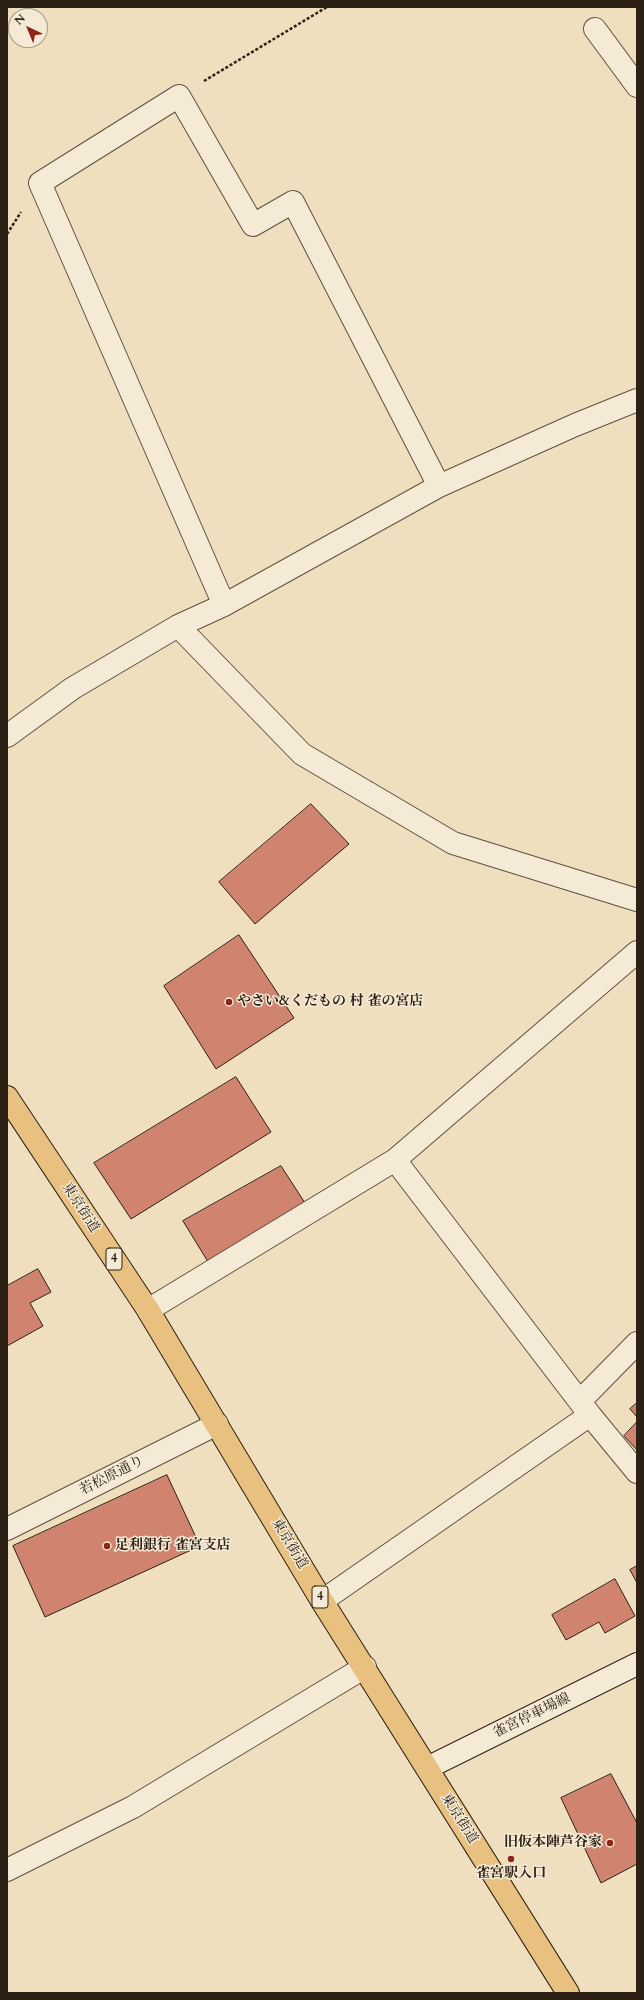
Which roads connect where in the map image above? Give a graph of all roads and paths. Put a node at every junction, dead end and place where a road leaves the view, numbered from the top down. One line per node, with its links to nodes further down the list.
1 (327, 7): 4 (path)
2 (595, 30): 3 (street)
3 (637, 86)
4 (179, 96): 6 (street); 7 (street)
5 (637, 400): 6 (street)
6 (439, 486): 7 (street)
7 (224, 605): 8 (street)
8 (178, 626): 9 (street); 10 (street)
9 (7, 736)
10 (637, 900)
11 (637, 952): 13 (street)
12 (7, 1097): 14 (highway, 東京街道 / 4)
13 (395, 1160): 14 (street); 16 (street)
14 (148, 1310): 17 (highway, 東京街道 / 4)
15 (637, 1343): 16 (street)
16 (585, 1408): 18 (street); 20 (street)
17 (217, 1424): 19 (street, 若松原通り); 20 (highway, 東京街道 / 4)
18 (637, 1472)
19 (7, 1529)
20 (322, 1601): 22 (highway, 東京街道 / 4)
21 (637, 1664): 23 (street, 雀宮停車場線)
22 (365, 1667): 23 (highway, 東京街道 / 4); 24 (street)
23 (427, 1768): 25 (highway, 東京街道 / 4)
24 (7, 1870)
25 (568, 1993)

